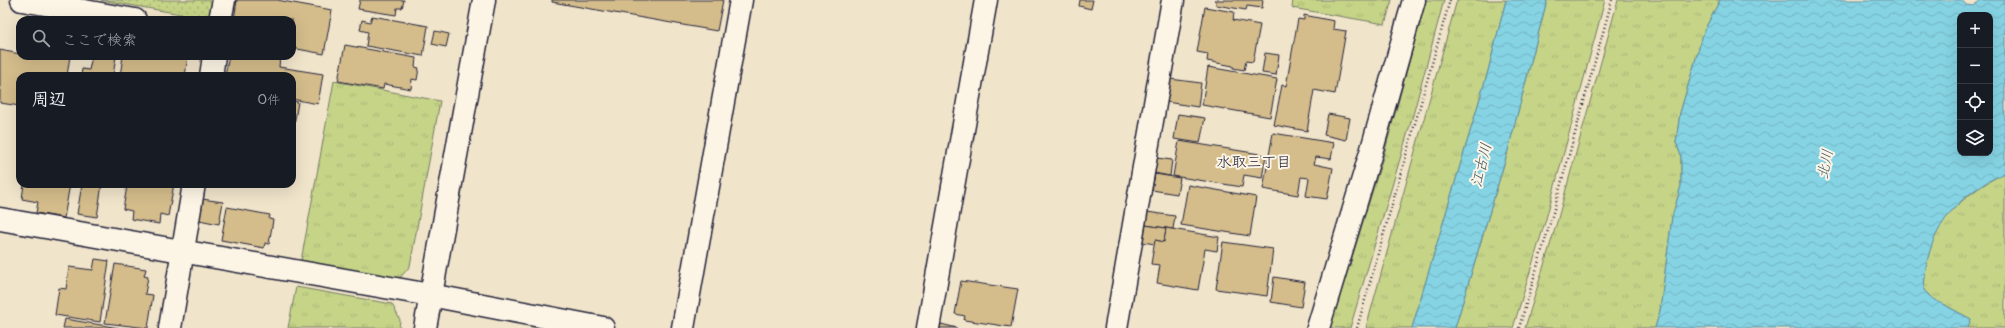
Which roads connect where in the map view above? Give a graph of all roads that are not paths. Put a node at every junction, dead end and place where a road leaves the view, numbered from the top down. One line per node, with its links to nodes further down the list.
1 (22, 0): 8 (street)
2 (224, 0): 9 (street)
3 (484, 0): 15 (street)
4 (741, 0): 19 (street)
5 (986, 0): 20 (street)
6 (1174, 0): 21 (street)
7 (1414, 0): 22 (street)
8 (112, 16)
9 (221, 16)
10 (213, 60): 11 (street)
11 (212, 72)
12 (193, 188): 14 (street)
13 (0, 219): 14 (street)
14 (183, 251): 15 (street); 16 (street)
15 (430, 295): 17 (street); 18 (street)
16 (170, 328)
17 (424, 328)
18 (603, 328)
19 (683, 328)
20 (928, 328)
21 (1116, 328)
22 (1318, 328)

